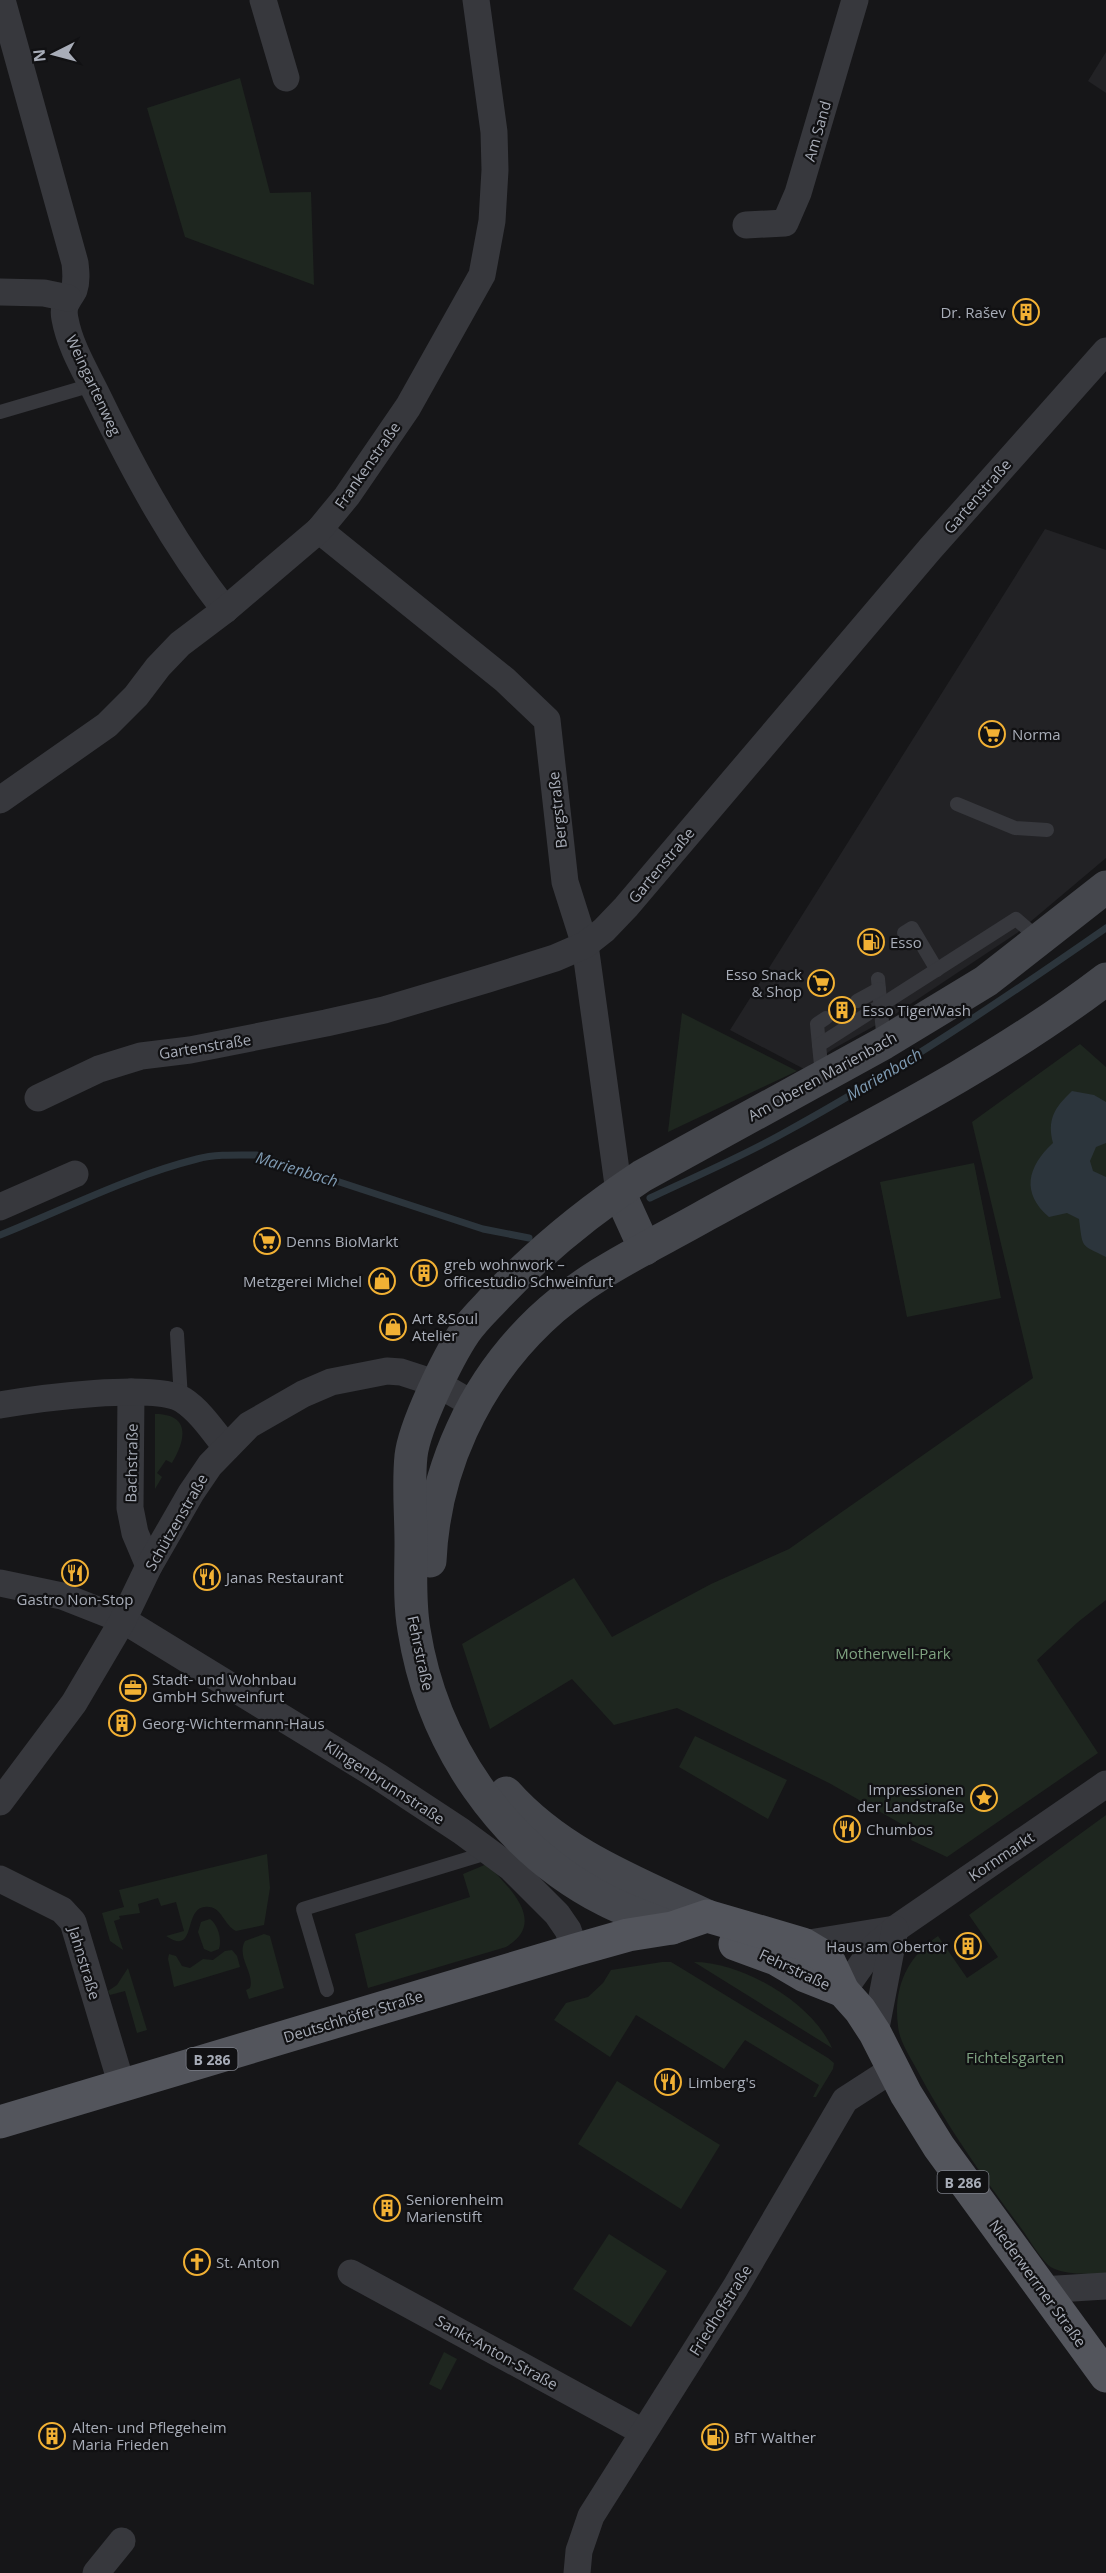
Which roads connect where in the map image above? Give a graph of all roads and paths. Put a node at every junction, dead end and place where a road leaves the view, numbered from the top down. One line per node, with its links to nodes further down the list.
1 (2, 0): 8 (street, Weingartenweg)
2 (263, 0): 5 (street)
3 (476, 0): 12 (street, Frankenstraße)
4 (855, 0): 6 (street, Am Sand)
5 (286, 78)
6 (746, 225)
7 (0, 292): 8 (street)
8 (68, 298): 10 (street, Weingartenweg)
9 (1106, 351): 20 (street, Gartenstraße)
10 (92, 385): 11 (lane); 13 (street, Weingartenweg)
11 (0, 412)
12 (319, 530): 13 (street, Frankenstraße); 20 (street, Bergstraße)
13 (225, 610): 14 (street, Frankenstraße)
14 (0, 800)
15 (957, 804): 16 (lane)
16 (1047, 830)
17 (1106, 887): 19 (main road, Am Oberen Marienbach)
18 (904, 933): 21 (lane)
19 (1040, 940): 21 (lane); 26 (main road, Am Oberen Marienbach)
20 (585, 945): 29 (street, Gartenstraße); 31 (street, Bergstraße)
21 (937, 970): 24 (lane)
22 (1102, 990): 33 (main road)
23 (857, 1001): 24 (lane)
24 (881, 1006): 26 (lane); 27 (lane)
25 (826, 1018): 27 (lane)
26 (885, 1043): 28 (main road, Am Oberen Marienbach)
27 (819, 1045): 28 (lane)
28 (822, 1077): 31 (main road, Am Oberen Marienbach)
29 (38, 1098)
30 (75, 1174): 32 (street)
31 (619, 1192): 33 (main road); 35 (main road, Am Oberen Marienbach)
32 (0, 1207)
33 (645, 1249): 39 (main road)
34 (177, 1334): 37 (lane)
35 (438, 1384): 39 (street, Schützenstraße); 40 (street, Schützenstraße); 49 (main road, Fehrstraße)
36 (131, 1392): 37 (street); 38 (street); 41 (street, Bachstraße)
37 (181, 1398): 40 (street)
38 (0, 1405)
39 (474, 1405): 48 (main road, Fehrstraße)
40 (226, 1447): 41 (street, Schützenstraße)
41 (149, 1566): 43 (street, Schützenstraße)
42 (0, 1583): 43 (street, Klingenbrunnstraße)
43 (123, 1620): 45 (street, Schützenstraße); 46 (street, Klingenbrunnstraße)
44 (1106, 1784): 50 (street, Kornmarkt)
45 (0, 1802)
46 (490, 1852): 52 (street, Klingenbrunnstraße); 53 (lane)
47 (0, 1879): 57 (street, Jahnstraße)
48 (707, 1916): 49 (main road, Deutschhöfer Straße / B 286); 51 (main road, Fehrstraße / B 286)
49 (672, 1928): 52 (main road, Deutschhöfer Straße / B 286); 54 (main road, Fehrstraße / B 286)
50 (895, 1929): 51 (street, Kornmarkt); 54 (street, Kornmarkt); 55 (street)
51 (803, 1944): 54 (main road, Fehrstraße / B 286)
52 (575, 1950): 57 (main road, Deutschhöfer Straße / B 286)
53 (327, 1990)
54 (843, 1991): 55 (main road, B 286)
55 (875, 2033): 56 (main road, B 286)
56 (893, 2069): 61 (main road, Niederwerrner Straße / B 286); 63 (street, Friedhofstraße)
57 (122, 2086): 58 (main road, Deutschhöfer Straße / B 286)
58 (0, 2122)
59 (351, 2273): 63 (street, Sankt-Anton-Straße)
60 (1106, 2286): 61 (street)
61 (1041, 2290): 62 (main road, Niederwerrner Straße / B 286)
62 (1106, 2376)
63 (643, 2432): 66 (street, Friedhofstraße)
64 (122, 2541): 65 (street)
65 (96, 2573)
66 (577, 2573)

